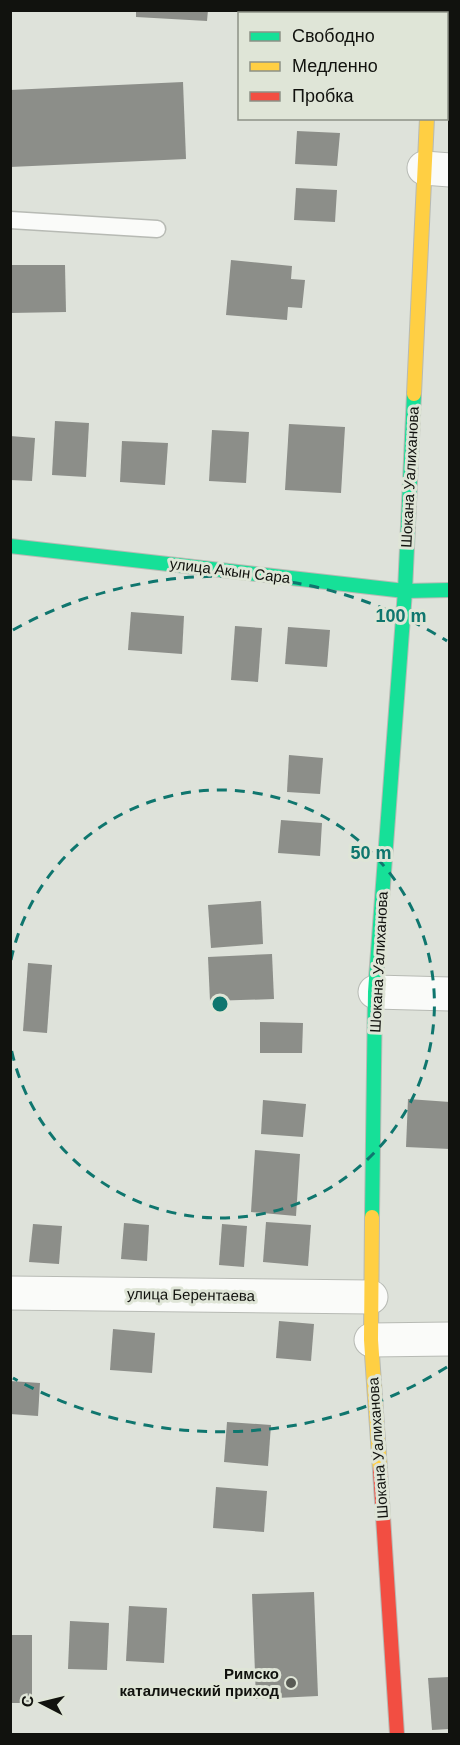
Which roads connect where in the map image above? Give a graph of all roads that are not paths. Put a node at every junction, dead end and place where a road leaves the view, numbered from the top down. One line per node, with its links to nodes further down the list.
1 (427, 120): 2 (street, Шокана Уалиханова)
2 (437, 169): 6 (street, Шокана Уалиханова)
3 (10, 220): 4 (lane)
4 (157, 229)
5 (10, 546): 6 (street, улица Акын Сара)
6 (405, 591): 7 (street, улица Акын Сара); 8 (street, Шокана Уалиханова)
7 (450, 591)
8 (375, 992): 9 (street); 11 (street, Шокана Уалиханова)
9 (450, 994)
10 (10, 1293): 11 (street, улица Берентаева)
11 (371, 1297): 12 (street, Шокана Уалиханова)
12 (371, 1340): 13 (street); 14 (street, Шокана Уалиханова)
13 (450, 1340)
14 (397, 1734)

